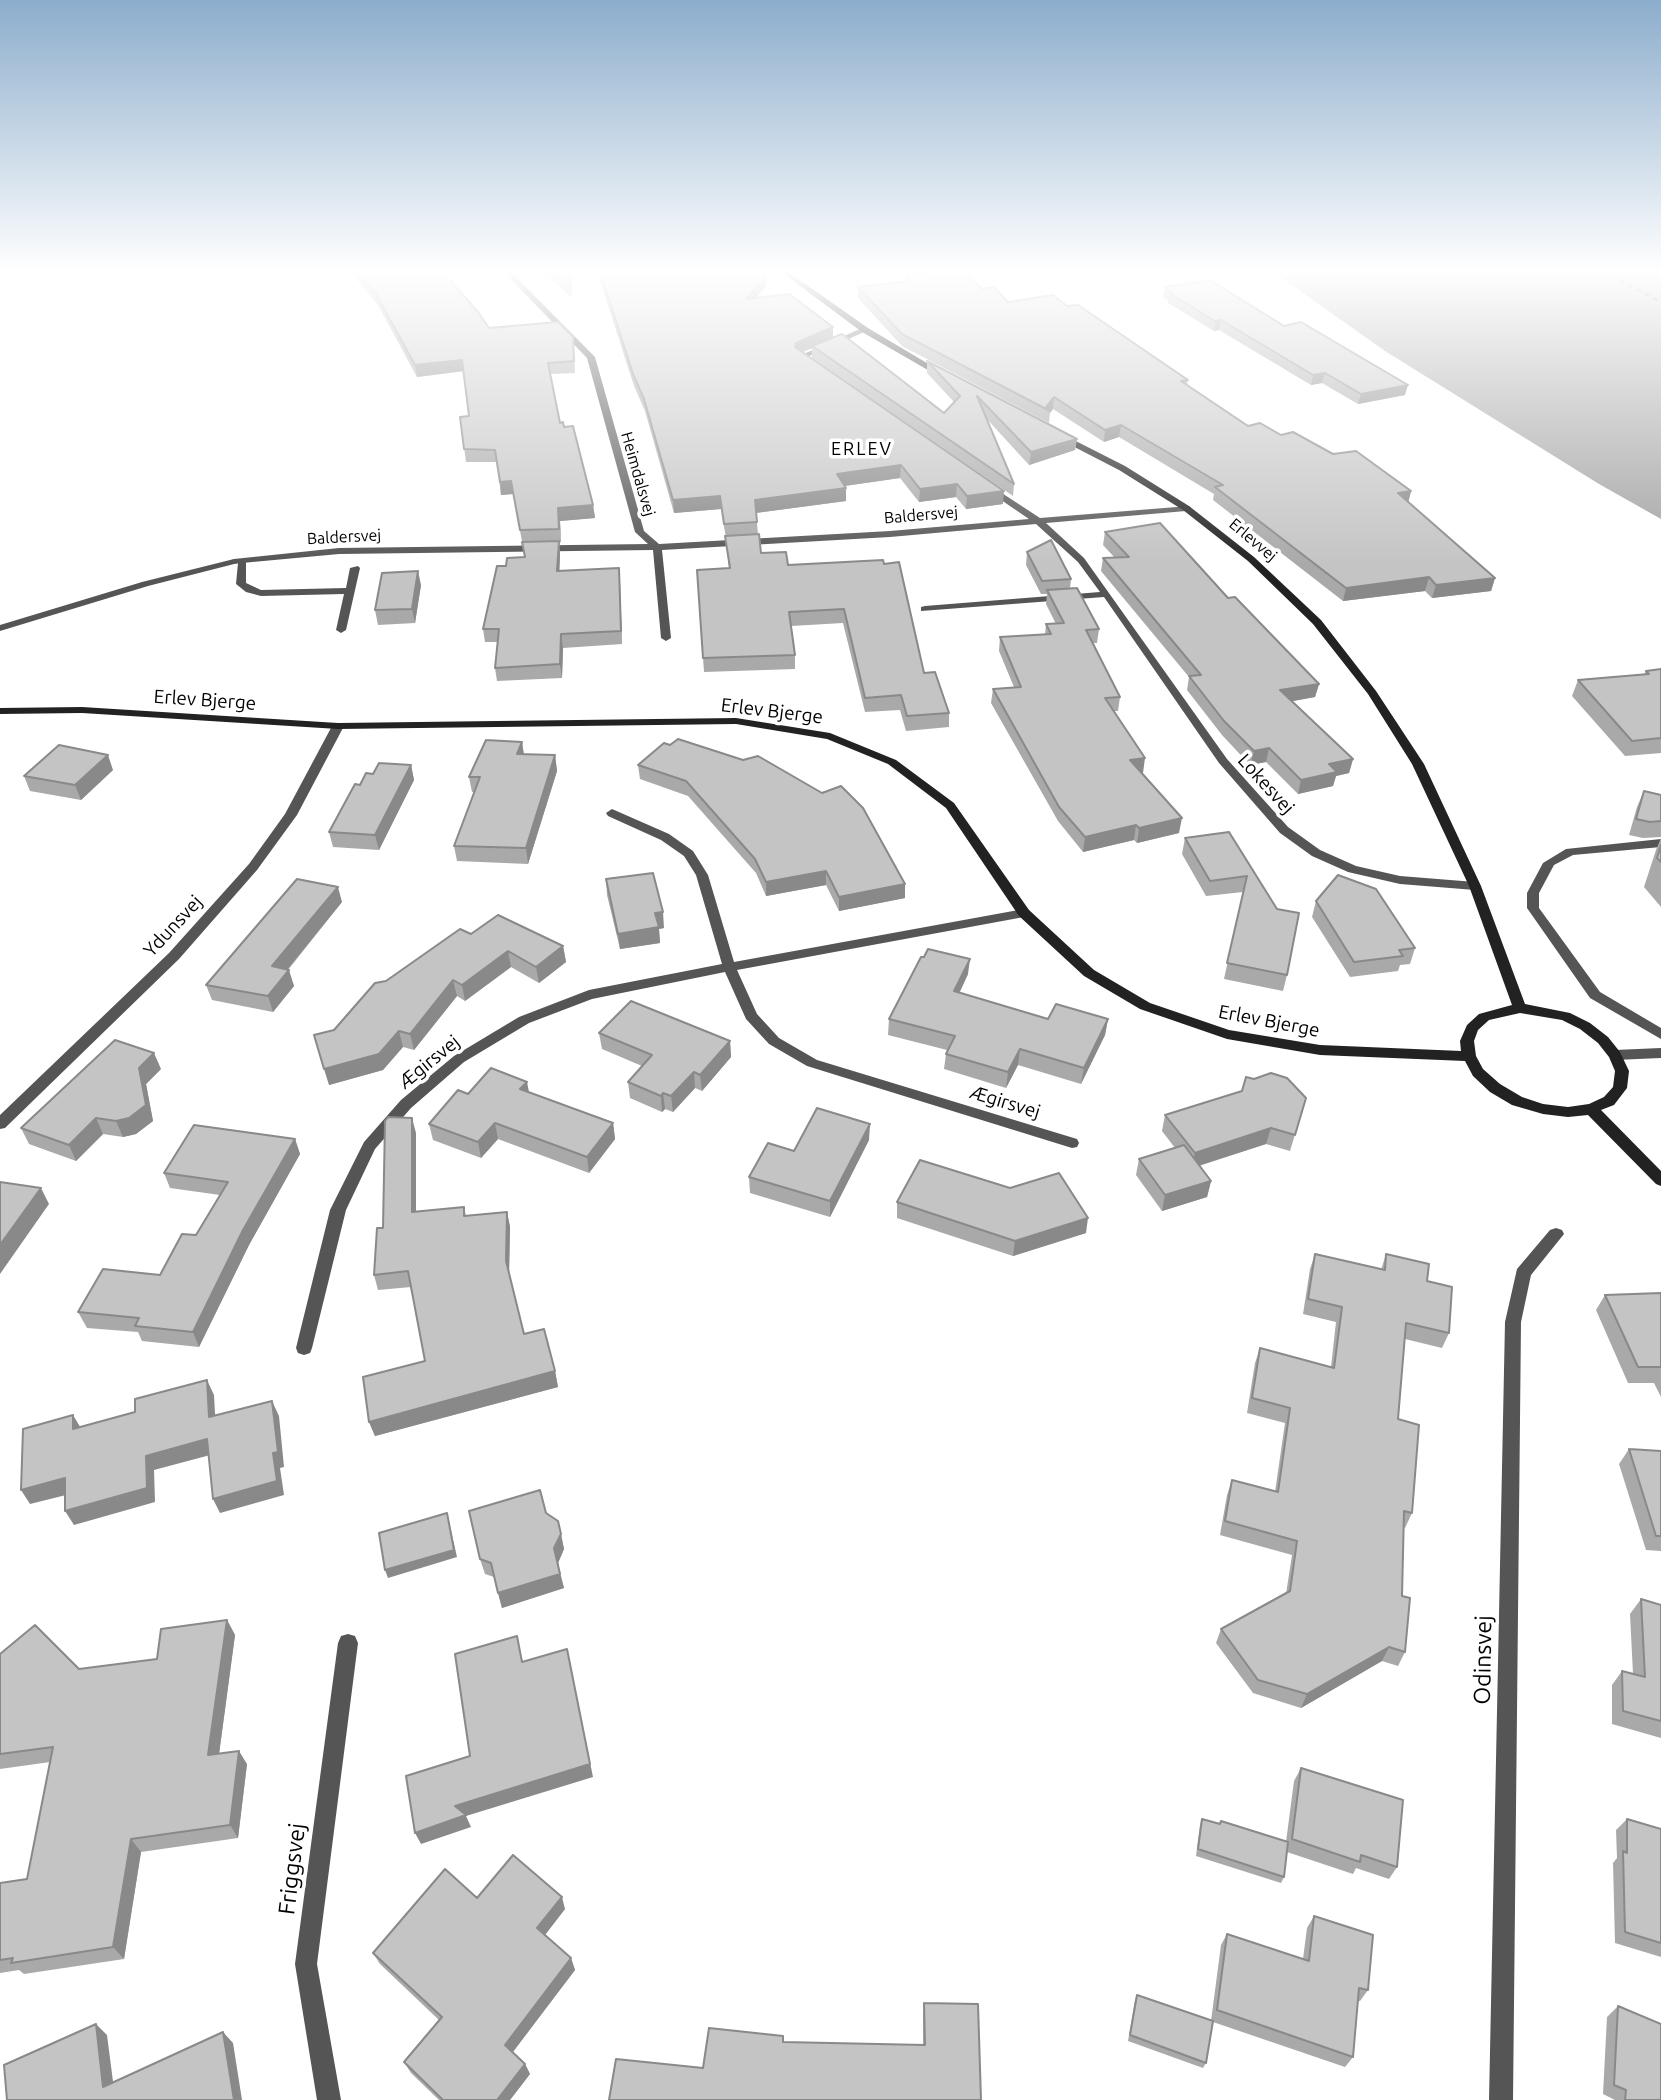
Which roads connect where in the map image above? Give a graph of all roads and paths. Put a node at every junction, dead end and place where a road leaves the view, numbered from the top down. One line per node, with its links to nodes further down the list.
1 (594, 369): 10 (street, Heimdalsvej)
2 (819, 369): 4 (street)
3 (933, 369): 5 (street)
4 (823, 372)
5 (957, 383)
6 (1050, 431): 8 (street, Erlevvej)
7 (981, 482): 9 (street, Lokesvej)
8 (1186, 508): 9 (street, Baldersvej); 23 (street, Erlevvej)
9 (1038, 521): 10 (street, Baldersvej); 14 (street, Lokesvej)
10 (657, 547): 11 (street, Baldersvej); 18 (street)
11 (239, 561): 13 (street); 16 (street, Baldersvej)
12 (355, 568): 13 (street, Baldersvej)
13 (349, 591): 17 (street, Baldersvej)
14 (1107, 594): 15 (street); 23 (street, Lokesvej)
15 (925, 609)
16 (0, 628)
17 (341, 630)
18 (666, 638)
19 (0, 710): 20 (street, Erlev Bjerge)
20 (338, 726): 24 (street, Erlev Bjerge); 32 (street, Ydunsvej)
21 (612, 813): 25 (street, Ægirsvej)
22 (1661, 843): 27 (street)
23 (1475, 886): 26 (street, Erlevvej)
24 (1024, 913): 25 (street, Ægirsvej); 30 (street, Erlev Bjerge)
25 (729, 967): 33 (street, Ægirsvej); 36 (street, Ægirsvej)
26 (1520, 1008): 29 (street); 30 (street)
27 (1661, 1034)
28 (1661, 1053): 29 (street)
29 (1615, 1055): 31 (street)
30 (1469, 1056): 31 (street)
31 (1591, 1109): 34 (street)
32 (0, 1124)
33 (1072, 1143)
34 (1661, 1180)
35 (1556, 1234): 39 (street, Odinsvej)
36 (304, 1348)
37 (348, 1643): 38 (street, Friggsvej)
38 (329, 2100)
39 (1501, 2100)

